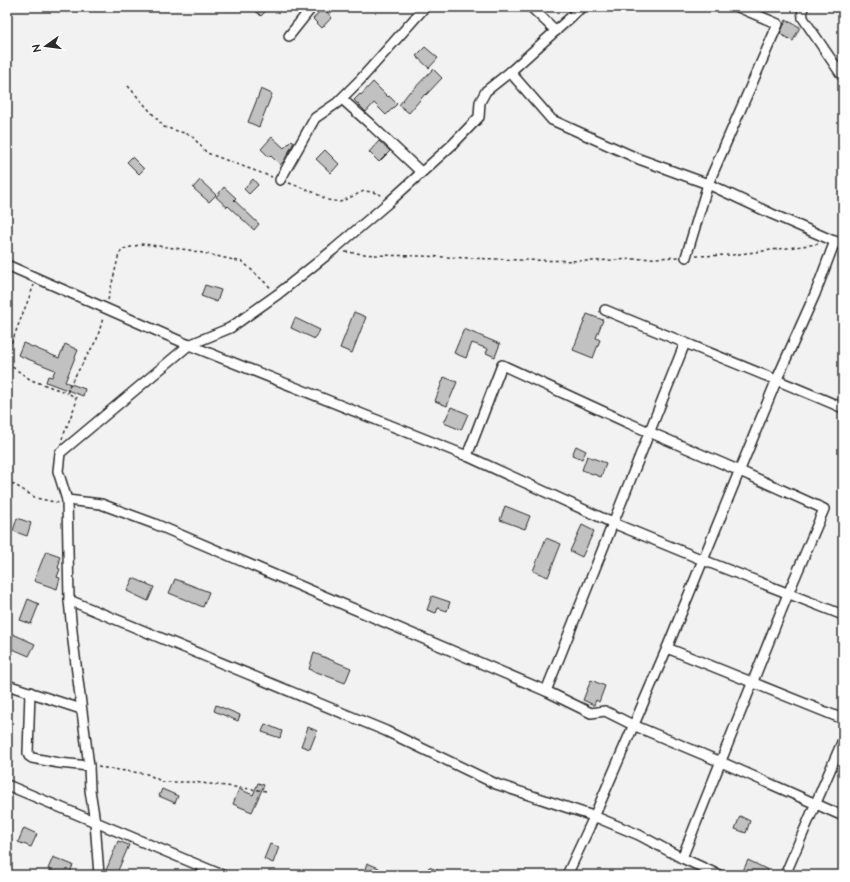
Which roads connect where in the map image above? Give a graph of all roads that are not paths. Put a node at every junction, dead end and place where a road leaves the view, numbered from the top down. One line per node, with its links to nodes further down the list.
1 (312, 7): 8 (street)
2 (425, 7): 11 (street)
3 (531, 7): 7 (street)
4 (582, 7): 7 (street)
5 (738, 7): 14 (street)
6 (802, 7): 10 (street)
7 (556, 31): 9 (street)
8 (289, 36)
9 (510, 72): 12 (street); 14 (street)
10 (843, 77)
11 (342, 99): 12 (street); 13 (street)
12 (421, 172): 20 (street)
13 (280, 180)
14 (708, 184): 15 (street); 16 (street)
15 (839, 243): 21 (street)
16 (686, 256)
17 (7, 265): 20 (street)
18 (605, 310): 19 (street)
19 (685, 343): 21 (street); 23 (street)
20 (189, 345): 24 (street); 26 (street)
21 (777, 379): 22 (street); 25 (street)
22 (843, 408)
23 (650, 432): 24 (street); 25 (street); 27 (street)
24 (467, 456): 27 (street)
25 (740, 471): 28 (street); 29 (street)
26 (67, 502): 30 (street); 35 (street)
27 (613, 522): 28 (street); 35 (street)
28 (703, 560): 29 (street); 32 (street)
29 (788, 594): 31 (street); 33 (street)
30 (69, 600): 37 (street); 45 (street)
31 (843, 615)
32 (666, 648): 33 (street); 39 (street)
33 (753, 682): 38 (street); 41 (street)
34 (7, 685): 36 (street)
35 (546, 691): 39 (street)
36 (30, 692): 37 (street); 42 (street)
37 (81, 709): 42 (street)
38 (843, 719)
39 (634, 725): 41 (street); 45 (street)
40 (843, 740): 44 (street)
41 (721, 762): 44 (street); 48 (street)
42 (89, 766): 47 (street)
43 (7, 785): 47 (street)
44 (816, 804): 46 (street); 53 (street)
45 (594, 816): 48 (street); 51 (street)
46 (843, 816)
47 (95, 822): 49 (street); 50 (street)
48 (682, 858): 52 (street)
49 (99, 875)
50 (222, 875)
51 (567, 875)
52 (719, 875)
53 (785, 875)

